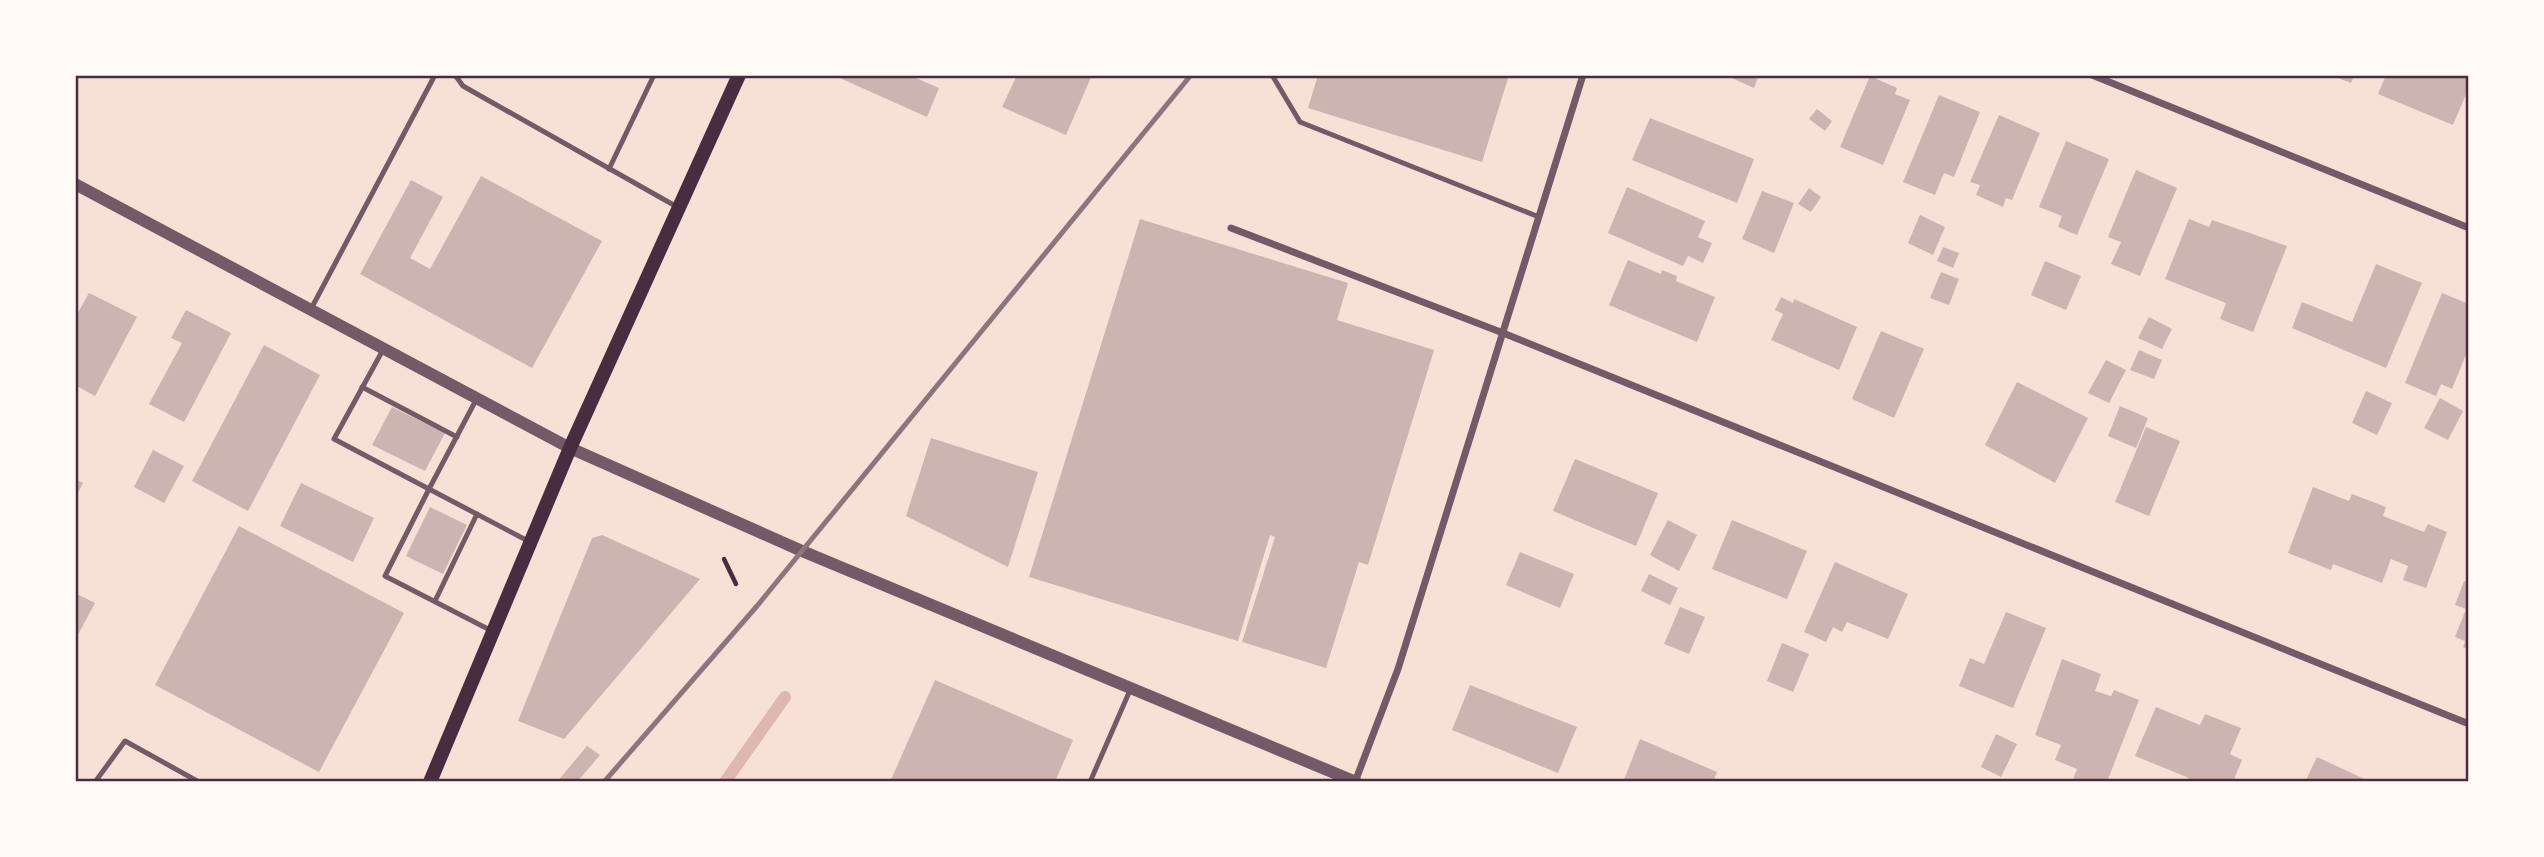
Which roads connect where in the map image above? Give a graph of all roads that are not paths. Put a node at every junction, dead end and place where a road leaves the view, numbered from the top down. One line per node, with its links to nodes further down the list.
1 (435, 75): 14 (lane)
2 (455, 75): 8 (lane)
3 (654, 75): 8 (lane)
4 (739, 75): 10 (main road)
5 (1272, 75): 11 (lane)
6 (1583, 75): 11 (street)
7 (2092, 75): 13 (street)
8 (609, 169): 10 (lane)
9 (75, 184): 14 (street)
10 (678, 208): 20 (main road)
11 (1539, 217): 15 (street)
12 (1231, 228): 15 (street)
13 (2469, 229)
14 (311, 309): 16 (street)
15 (1503, 333): 27 (street); 32 (street)
16 (384, 348): 17 (lane); 18 (street)
17 (362, 387): 19 (lane); 21 (lane)
18 (477, 398): 19 (lane); 20 (street)
19 (457, 437): 21 (lane)
20 (570, 448): 23 (main road); 26 (street)
21 (429, 489): 22 (lane); 24 (lane)
22 (477, 514): 23 (lane); 24 (lane)
23 (530, 542): 25 (main road)
24 (435, 601): 25 (lane)
25 (493, 632): 30 (main road)
26 (1131, 688): 31 (lane); 32 (street)
27 (2469, 724)
28 (95, 782): 29 (lane)
29 (200, 782)
30 (430, 782)
31 (1090, 782)
32 (1356, 782)

